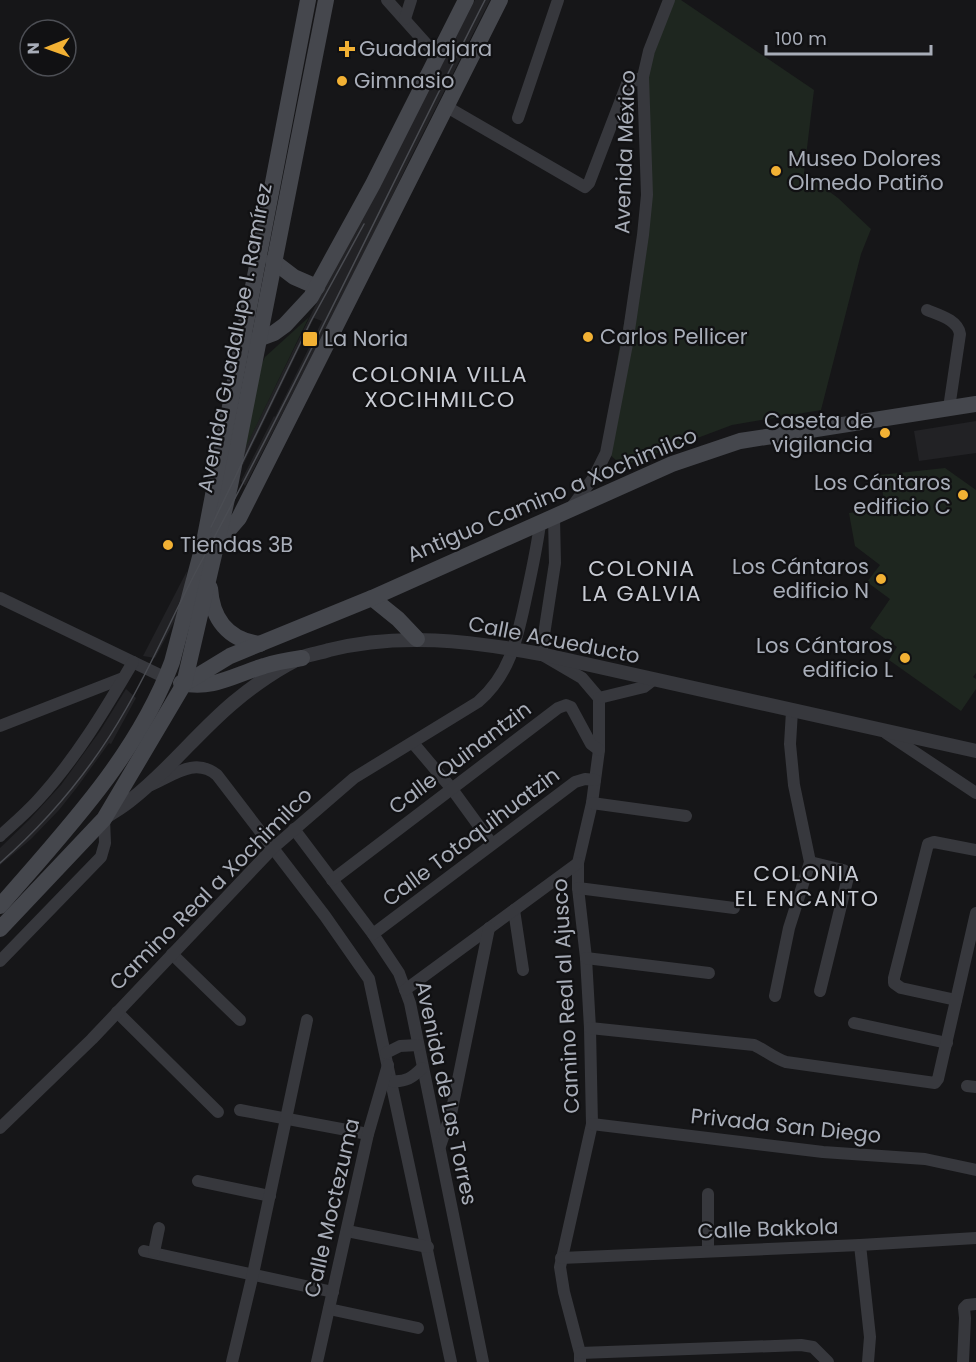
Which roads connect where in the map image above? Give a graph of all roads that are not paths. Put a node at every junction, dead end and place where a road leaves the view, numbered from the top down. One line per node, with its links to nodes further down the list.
1 (308, 0): 17 (main road, Avenida Guadalupe I. Ramírez)
2 (326, 0): 14 (main road, Avenida Guadalupe I. Ramírez)
3 (387, 0): 9 (street)
4 (411, 0): 9 (street)
5 (466, 0): 10 (main road)
6 (500, 0): 12 (main road)
7 (558, 0): 13 (street)
8 (669, 0): 11 (street, Avenida México)
9 (405, 19): 10 (street)
10 (438, 57): 15 (main road)
11 (643, 76): 12 (street); 20 (street, Avenida México)
12 (447, 107): 21 (main road)
13 (518, 118)
14 (273, 261): 15 (main road); 17 (main road, Avenida Guadalupe I. Ramírez)
15 (317, 287): 17 (main road)
16 (927, 310): 19 (street)
17 (251, 342): 21 (main road, Avenida Guadalupe I. Ramírez); 32 (main road, Avenida Guadalupe I. Ramírez)
18 (976, 404): 19 (main road, Antiguo Camino a Xochimilco)
19 (949, 408): 20 (main road, Antiguo Camino a Xochimilco)
20 (554, 518): 24 (main road, Antiguo Camino a Xochimilco); 27 (street, Camino Real a Xochimilco); 28 (street)
21 (217, 544): 22 (main road, Avenida Guadalupe I. Ramírez)
22 (209, 581): 26 (main road); 34 (main road, Avenida Guadalupe I. Ramírez)
23 (0, 598): 30 (street)
24 (372, 598): 25 (main road); 26 (main road, Antiguo Camino a Xochimilco)
25 (417, 639): 27 (street, Calle Acueducto); 29 (street, Calle Acueducto)
26 (260, 644): 34 (main road, Antiguo Camino a Xochimilco)
27 (514, 650): 28 (street, Calle Acueducto); 39 (street, Camino Real a Xochimilco)
28 (541, 654): 33 (street, Calle Acueducto); 35 (street)
29 (302, 658): 34 (main road); 43 (street, Calle Acueducto)
30 (133, 662): 31 (street); 32 (street)
31 (123, 678): 37 (street); 50 (street)
32 (166, 678): 34 (main road); 58 (main road, Avenida Guadalupe I. Ramírez)
33 (653, 680): 35 (street); 36 (street, Calle Acueducto)
34 (184, 684): 48 (main road)
35 (599, 698): 40 (street, Camino Real al Ajusco)
36 (792, 711): 38 (street, Calle Acueducto); 54 (street)
37 (0, 726)
38 (883, 730): 41 (street, Calle Acueducto); 45 (street)
39 (413, 743): 44 (street); 49 (street, Camino Real a Xochimilco)
40 (599, 750): 42 (street, Camino Real al Ajusco); 44 (street, Calle Quinantzin)
41 (976, 751)
42 (595, 780): 46 (street, Camino Real al Ajusco); 51 (street, Calle Totoquihuatzin)
43 (147, 787): 48 (street, Calle Acueducto); 52 (street)
44 (452, 789): 51 (street); 56 (street, Calle Quinantzin)
45 (976, 794)
46 (592, 803): 47 (street); 55 (street, Camino Real al Ajusco)
47 (686, 816)
48 (104, 819): 63 (main road); 67 (street)
49 (294, 829): 52 (street, Camino Real a Xochimilco); 56 (street, Avenida de Las Torres)
50 (0, 836)
51 (492, 844): 64 (street, Calle Totoquihuatzin)
52 (273, 848): 65 (street, Camino Real a Xochimilco); 81 (street)
53 (976, 850): 73 (street)
54 (810, 861): 71 (street); 72 (street)
55 (578, 863): 57 (street, Camino Real al Ajusco); 60 (street)
56 (332, 880): 64 (street, Avenida de Las Torres)
57 (578, 888): 59 (street); 66 (street, Camino Real al Ajusco)
58 (0, 906)
59 (734, 908)
60 (514, 910): 62 (street); 68 (street)
61 (976, 913): 73 (street)
62 (489, 928): 70 (street); 90 (street)
63 (0, 929)
64 (374, 934): 70 (street, Avenida de Las Torres)
65 (172, 954): 74 (street, Camino Real a Xochimilco); 75 (street)
66 (586, 958): 69 (street); 78 (street, Camino Real al Ajusco)
67 (0, 961)
68 (523, 970)
69 (709, 973)
70 (405, 990): 80 (street, Avenida de Las Torres)
71 (820, 991)
72 (775, 996)
73 (956, 1000): 79 (street)
74 (117, 1012): 85 (street); 88 (street, Camino Real a Xochimilco)
75 (240, 1020)
76 (307, 1020): 86 (street)
77 (854, 1023): 79 (street)
78 (590, 1028): 79 (street); 87 (street, Camino Real al Ajusco)
79 (946, 1043)
80 (418, 1045): 81 (street); 82 (street, Avenida de Las Torres)
81 (387, 1058): 83 (street); 89 (street, Calle Moctezuma)
82 (422, 1068): 83 (street); 90 (street, Avenida de Las Torres)
83 (392, 1081): 99 (street)
84 (240, 1110): 86 (street)
85 (218, 1112)
86 (286, 1119): 89 (street); 94 (street)
87 (592, 1124): 91 (street, Privada San Diego); 101 (street, Camino Real al Ajusco)
88 (0, 1128)
89 (368, 1134): 96 (street, Calle Moctezuma)
90 (439, 1148): 111 (street, Avenida de Las Torres)
91 (976, 1170)
92 (198, 1181): 94 (street)
93 (708, 1194): 100 (street)
94 (270, 1196): 102 (street)
95 (159, 1228): 102 (street)
96 (347, 1231): 99 (street); 103 (street, Calle Moctezuma)
97 (976, 1238): 98 (street, Calle Bakkola)
98 (860, 1245): 100 (street, Calle Bakkola); 113 (street)
99 (428, 1247): 110 (street)
100 (708, 1251): 101 (street, Calle Bakkola)
101 (561, 1258): 107 (street, Camino Real al Ajusco)
102 (253, 1274): 103 (street); 108 (street)
103 (333, 1292): 105 (street, Calle Moctezuma)
104 (976, 1304): 114 (street)
105 (329, 1309): 106 (street); 109 (street, Calle Moctezuma)
106 (418, 1328)
107 (580, 1358): 112 (street)
108 (232, 1362)
109 (317, 1362)
110 (451, 1362)
111 (483, 1362)
112 (828, 1362)
113 (868, 1362)
114 (963, 1362)

